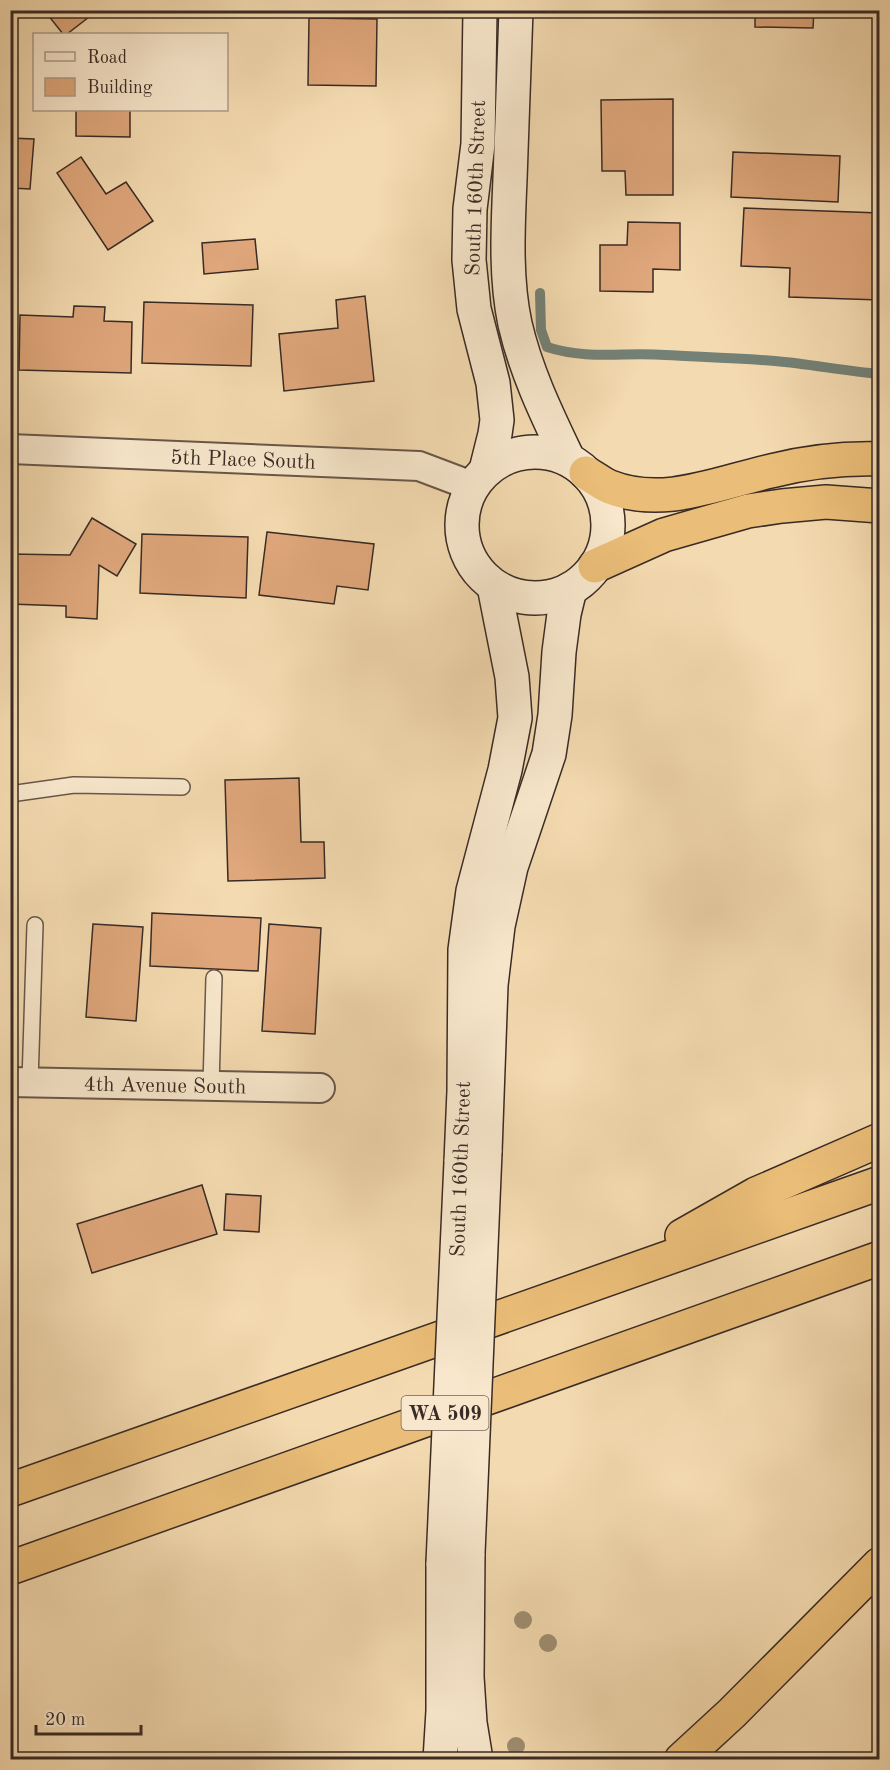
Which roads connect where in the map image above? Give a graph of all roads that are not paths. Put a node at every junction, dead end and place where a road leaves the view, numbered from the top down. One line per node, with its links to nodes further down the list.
1 (480, 10): 6 (main road, South 160th Street)
2 (516, 10): 5 (main road, South 160th Street)
3 (10, 449): 6 (street, 5th Place South)
4 (879, 459): 5 (highway)
5 (577, 466): 6 (main road); 8 (main road)
6 (479, 478): 9 (main road)
7 (879, 506): 8 (highway)
8 (595, 566): 10 (main road)
9 (494, 586): 10 (main road); 19 (main road, South 160th Street)
10 (570, 589): 19 (main road, South 160th Street)
11 (182, 787): 12 (lane)
12 (10, 794)
13 (35, 926): 15 (lane)
14 (214, 978): 16 (lane)
15 (20, 1082): 16 (street, 4th Avenue South)
16 (211, 1086): 17 (street, 4th Avenue South)
17 (320, 1088)
18 (879, 1140): 22 (highway)
19 (473, 1157): 24 (main road, South 160th Street, bridge)
20 (879, 1183): 22 (highway)
21 (879, 1258): 26 (highway, WA 509)
22 (606, 1279): 23 (highway)
23 (10, 1490)
24 (455, 1558): 27 (main road, South 160th Street); 28 (main road, South 160th Street)
25 (879, 1564): 29 (highway)
26 (10, 1568)
27 (440, 1760)
28 (476, 1760)
29 (681, 1760)

